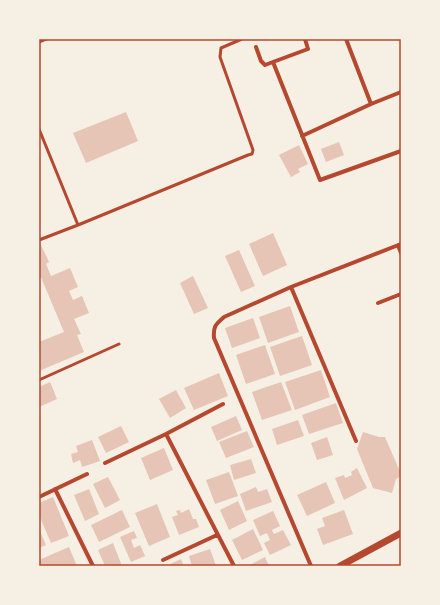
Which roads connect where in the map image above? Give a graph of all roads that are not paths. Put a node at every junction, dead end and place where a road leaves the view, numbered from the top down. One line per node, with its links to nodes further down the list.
1 (46, 39): 5 (lane)
2 (242, 39): 13 (lane)
3 (305, 39): 7 (street)
4 (346, 39): 9 (street)
5 (39, 42)
6 (256, 47): 7 (street)
7 (273, 62): 11 (street)
8 (401, 92): 9 (street)
9 (371, 104): 11 (street)
10 (39, 129): 13 (lane)
11 (302, 136): 12 (street)
12 (401, 151)
13 (78, 224): 14 (lane)
14 (39, 240)
15 (399, 244): 16 (street); 17 (street)
16 (401, 253)
17 (291, 287): 24 (street); 34 (street)
18 (401, 294): 19 (street)
19 (378, 303)
20 (119, 344): 21 (lane)
21 (39, 380)
22 (223, 404): 23 (street)
23 (166, 434): 25 (street); 30 (street)
24 (356, 441)
25 (104, 464)
26 (88, 474): 27 (street)
27 (56, 489): 28 (street); 32 (street)
28 (39, 497)
29 (401, 533): 35 (street)
30 (217, 535): 31 (street); 33 (street)
31 (163, 560)
32 (94, 566)
33 (234, 566)
34 (311, 566)
35 (340, 566)

